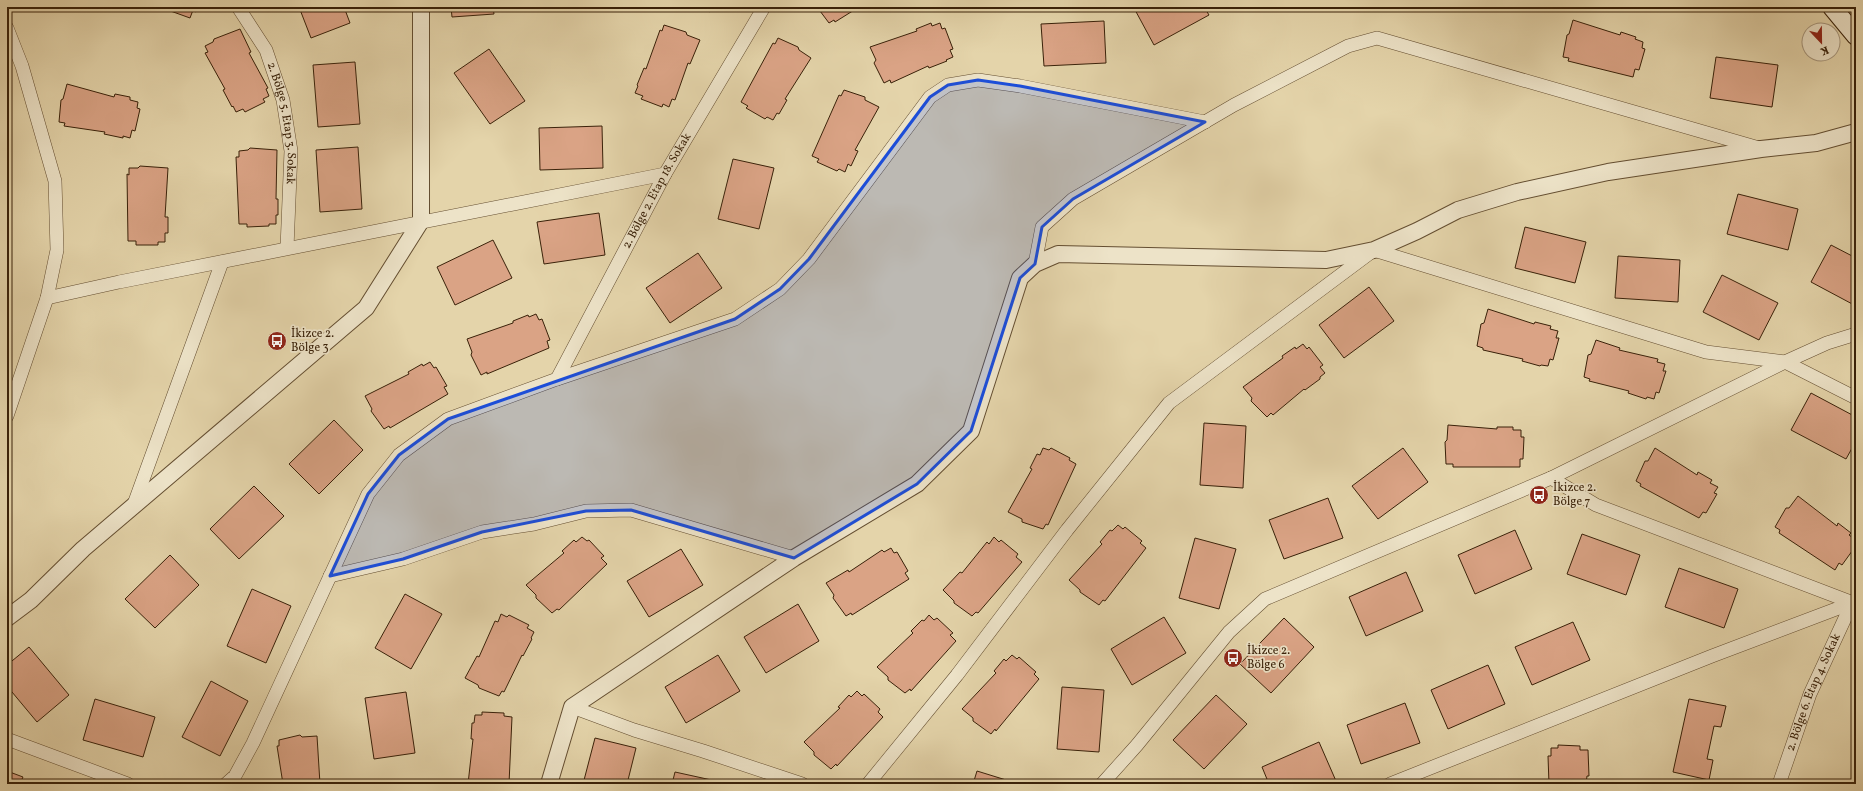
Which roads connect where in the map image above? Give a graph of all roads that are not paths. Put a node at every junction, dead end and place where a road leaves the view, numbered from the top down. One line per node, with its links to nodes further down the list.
1 (238, 7): 12 (street, 2. Bölge 5. Etap 3. Sokak)
2 (421, 7): 11 (street)
3 (764, 7): 10 (street, 2. Bölge 2. Etap 18. Sokak)
4 (1832, 7): 6 (main road)
5 (7, 28): 16 (street)
6 (1856, 36)
7 (1205, 122): 9 (street); 15 (street); 19 (street)
8 (1856, 132): 9 (street)
9 (1761, 149): 13 (street)
10 (665, 174): 11 (street); 19 (street, 2. Bölge 2. Etap 18. Sokak)
11 (420, 221): 12 (street); 23 (street)
12 (287, 248): 14 (street)
13 (1374, 250): 15 (street); 18 (street); 35 (street)
14 (222, 262): 16 (street); 23 (street)
15 (1035, 264): 24 (street)
16 (47, 298): 21 (street)
17 (1856, 334): 18 (street)
18 (1785, 362): 20 (street); 22 (street)
19 (557, 379): 25 (street)
20 (1856, 398)
21 (7, 416)
22 (1551, 478): 26 (street); 36 (street)
23 (133, 507): 27 (street)
24 (794, 558): 25 (street); 28 (street)
25 (330, 576): 32 (street)
26 (1854, 604): 30 (street); 38 (street, 2. Bölge 6. Etap 4. Sokak)
27 (7, 618)
28 (572, 707): 33 (street); 34 (street)
29 (7, 739): 31 (street)
30 (1409, 780): 37 (street)
31 (128, 784)
32 (226, 784)
33 (549, 784)
34 (802, 784)
35 (868, 784)
36 (1102, 784)
37 (1390, 784)
38 (1779, 784)

